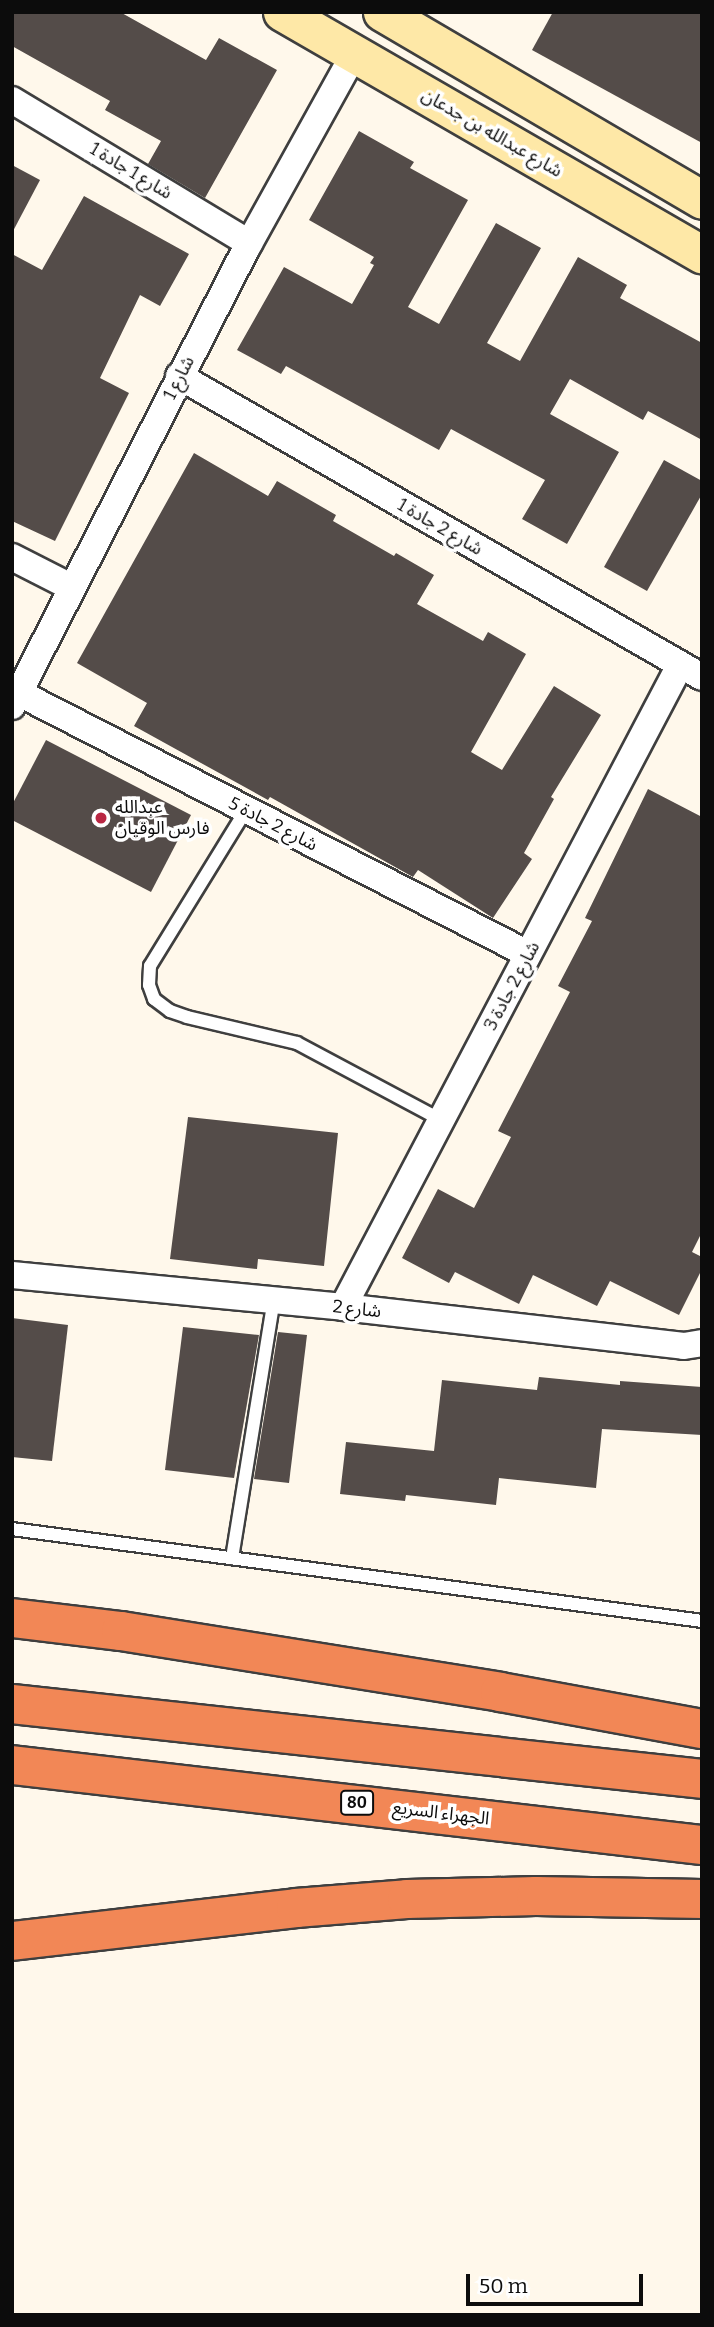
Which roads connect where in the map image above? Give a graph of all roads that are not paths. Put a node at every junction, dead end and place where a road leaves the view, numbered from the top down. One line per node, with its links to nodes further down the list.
1 (282, 12): 3 (street, شارع عبدالله بن جدعان)
2 (382, 12): 5 (street)
3 (354, 54): 7 (street, شارع عبدالله بن جدعان); 10 (street, شارع 1)
4 (12, 100): 10 (street, شارع 1 جادة 1)
5 (590, 136): 6 (street); 7 (street)
6 (640, 165): 8 (street); 9 (street)
7 (564, 175): 9 (street, شارع عبدالله بن جدعان)
8 (702, 200)
9 (610, 201): 11 (street, شارع عبدالله بن جدعان)
10 (249, 243): 12 (street, شارع 1)
11 (702, 254)
12 (179, 376): 14 (street, شارع 1); 15 (street, شارع 2 جادة 1)
13 (12, 558): 14 (street)
14 (71, 587): 16 (street, شارع 1)
15 (691, 671): 18 (street, شارع 2 جادة 3)
16 (16, 699): 17 (street, شارع 2 جادة 5)
17 (246, 810): 18 (street, شارع 2 جادة 5); 19 (lane)
18 (528, 954): 19 (street, شارع 2 جادة 3)
19 (441, 1120): 22 (street, شارع 2 جادة 3)
20 (12, 1275): 21 (street, شارع 2)
21 (274, 1300): 22 (street, شارع 2); 25 (lane)
22 (343, 1307): 23 (street, شارع 2)
23 (702, 1343)
24 (12, 1529): 25 (lane)
25 (232, 1558): 27 (lane)
26 (12, 1618): 29 (highway)
27 (702, 1621)
28 (12, 1704): 31 (highway)
29 (702, 1729)
30 (12, 1765): 32 (highway, الجهراء السريع / 80)
31 (702, 1779)
32 (702, 1845)
33 (702, 1899): 34 (highway)
34 (12, 1941)

